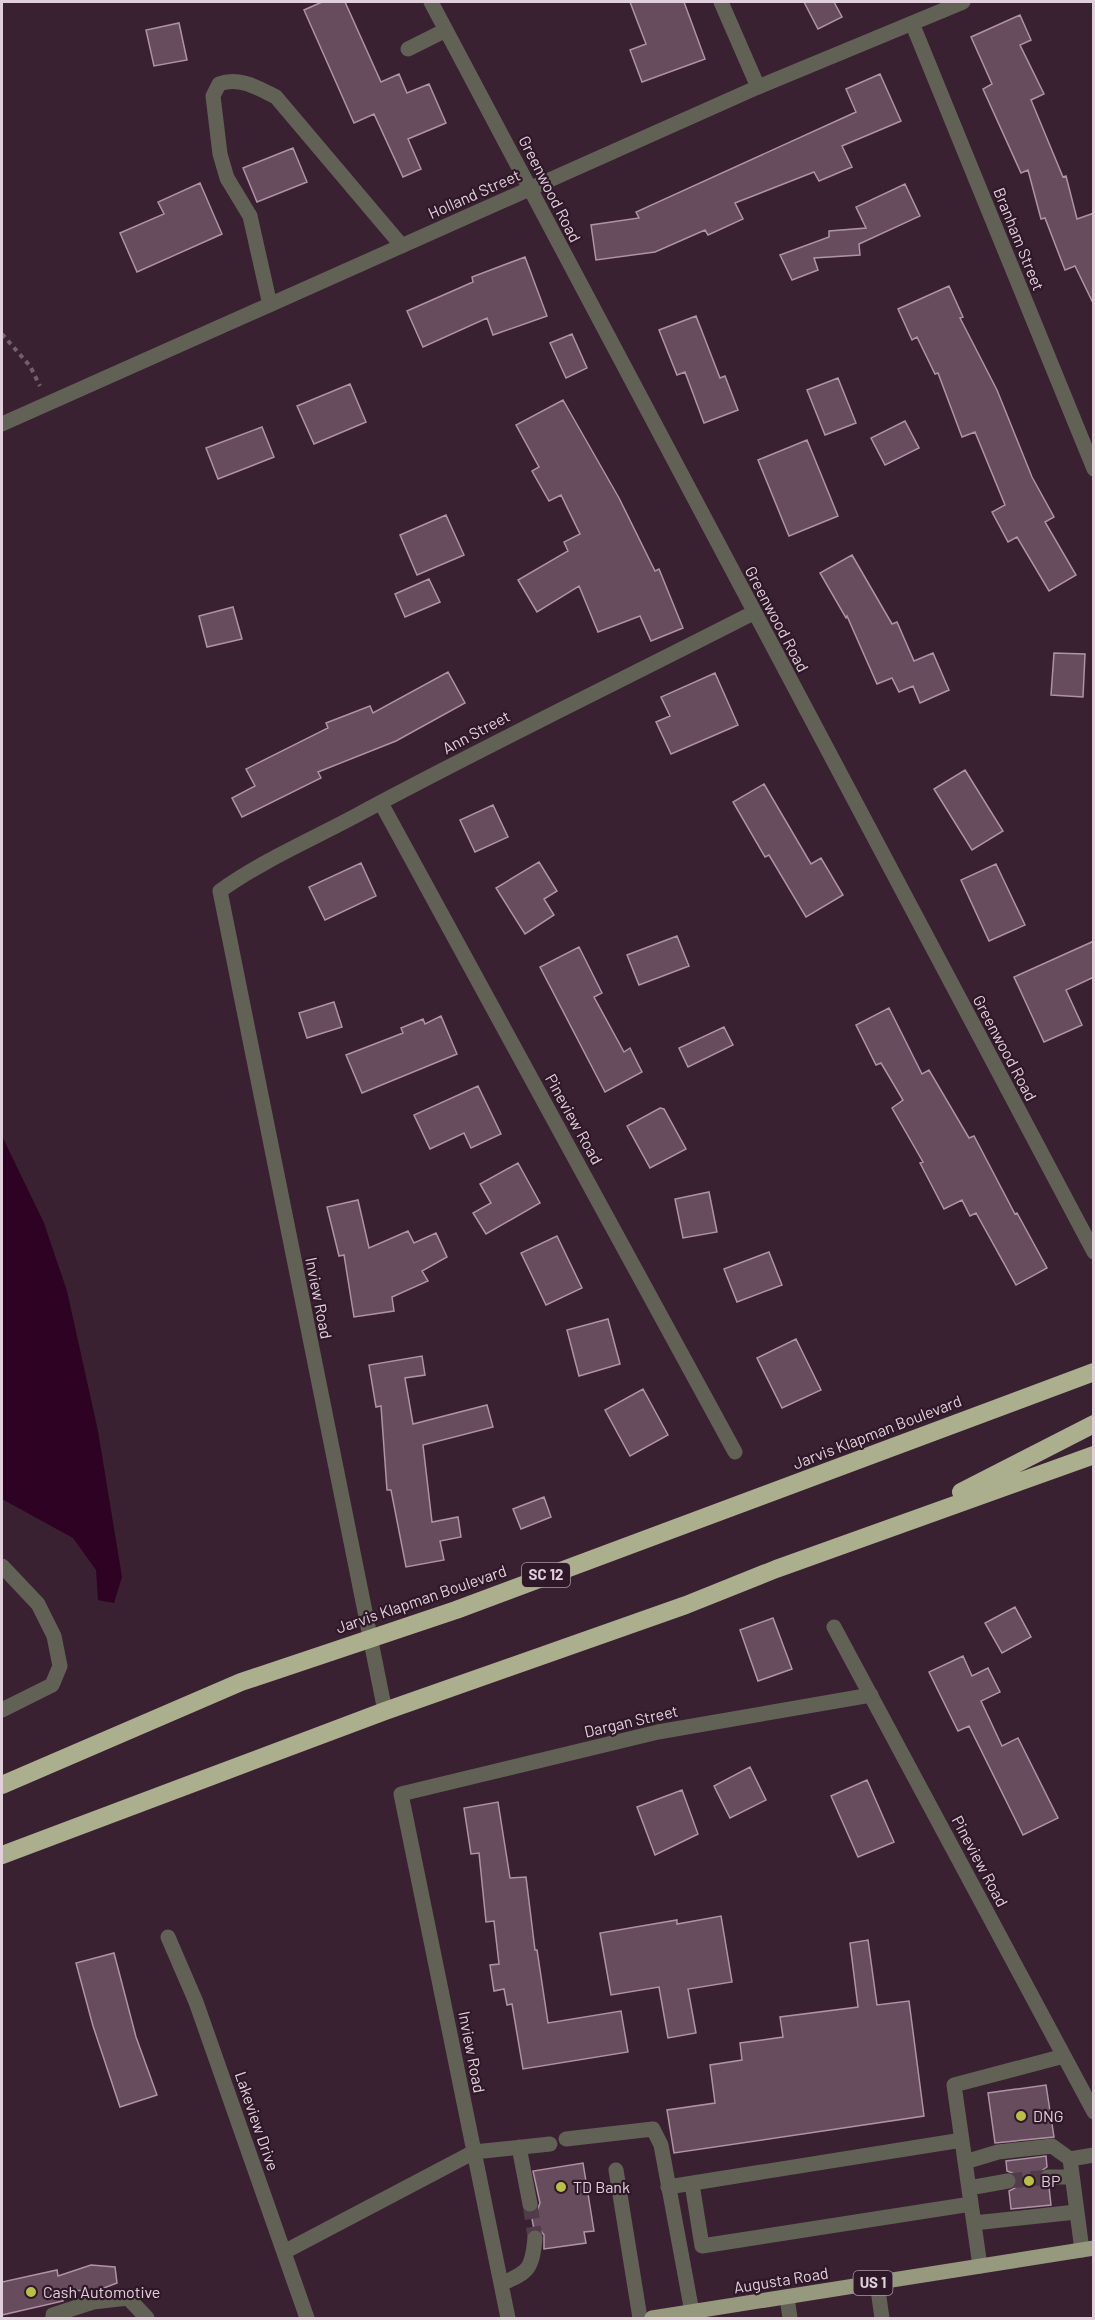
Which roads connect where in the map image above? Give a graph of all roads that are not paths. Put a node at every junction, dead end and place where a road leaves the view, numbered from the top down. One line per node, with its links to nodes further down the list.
1 (431, 2): 5 (street, Greenwood Road)
2 (721, 2): 7 (street)
3 (963, 2): 4 (street, Holland Street)
4 (912, 23): 7 (street, Holland Street); 12 (street, Branham Street)
5 (446, 30): 6 (street); 8 (street, Greenwood Road)
6 (408, 49)
7 (758, 87): 8 (street, Holland Street)
8 (530, 189): 9 (street, Holland Street); 13 (street, Greenwood Road)
9 (402, 246): 10 (street, Holland Street); 10 (street)
10 (270, 305): 11 (street, Holland Street)
11 (2, 424)
12 (1094, 469)
13 (753, 614): 14 (street, Ann Street); 16 (street, Greenwood Road)
14 (381, 803): 15 (street, Ann Street); 19 (street, Pineview Road)
15 (220, 891): 24 (street, Inview Road)
16 (1094, 1252)
17 (1094, 1372): 24 (highway, Jarvis Klapman Boulevard / SC 12)
18 (1094, 1424): 21 (highway)
19 (735, 1452)
20 (1094, 1455): 21 (highway)
21 (892, 1527): 27 (highway)
22 (2, 1566): 26 (street)
23 (834, 1627): 25 (street, Pineview Road)
24 (370, 1640): 27 (street, Inview Road); 28 (highway, Jarvis Klapman Boulevard / SC 12)
25 (871, 1695): 29 (street, Dargan Street); 32 (street, Pineview Road)
26 (2, 1710)
27 (385, 1712): 30 (highway)
28 (2, 1785)
29 (401, 1794): 38 (street, Inview Road)
30 (2, 1855)
31 (168, 1937): 55 (street, Lakeview Drive)
32 (1064, 2056): 33 (street, Pineview Road); 35 (street)
33 (1094, 2112)
34 (566, 2139): 47 (street)
35 (962, 2140): 41 (street); 46 (street)
36 (550, 2144): 37 (street)
37 (519, 2147): 38 (street); 49 (street)
38 (474, 2152): 55 (street); 58 (street, Inview Road)
39 (1094, 2155): 40 (street)
40 (1070, 2159): 41 (street); 44 (street)
41 (965, 2162): 48 (street)
42 (615, 2170): 65 (street)
43 (1048, 2176): 44 (street)
44 (1072, 2177): 51 (street)
45 (1008, 2181): 48 (street)
46 (692, 2184): 47 (street); 50 (street)
47 (668, 2187): 60 (street)
48 (969, 2188): 50 (street)
49 (530, 2204)
50 (971, 2204): 52 (street)
51 (1076, 2212): 52 (street); 54 (street)
52 (974, 2223): 56 (street)
53 (535, 2238): 58 (street)
54 (1088, 2249): 56 (main road, Augusta Road / US 1)
55 (284, 2252): 63 (street, Lakeview Drive)
56 (980, 2266): 57 (main road, Augusta Road / US 1)
57 (877, 2283): 59 (main road, Augusta Road / US 1); 68 (street)
58 (501, 2284): 64 (street, Inview Road)
59 (787, 2297): 60 (main road, Augusta Road / US 1); 67 (street)
60 (692, 2312): 66 (main road, Augusta Road / US 1)
61 (53, 2319): 62 (street)
62 (147, 2319)
63 (307, 2319)
64 (508, 2319)
65 (640, 2319)
66 (652, 2319)
67 (790, 2319)
68 (882, 2319)

